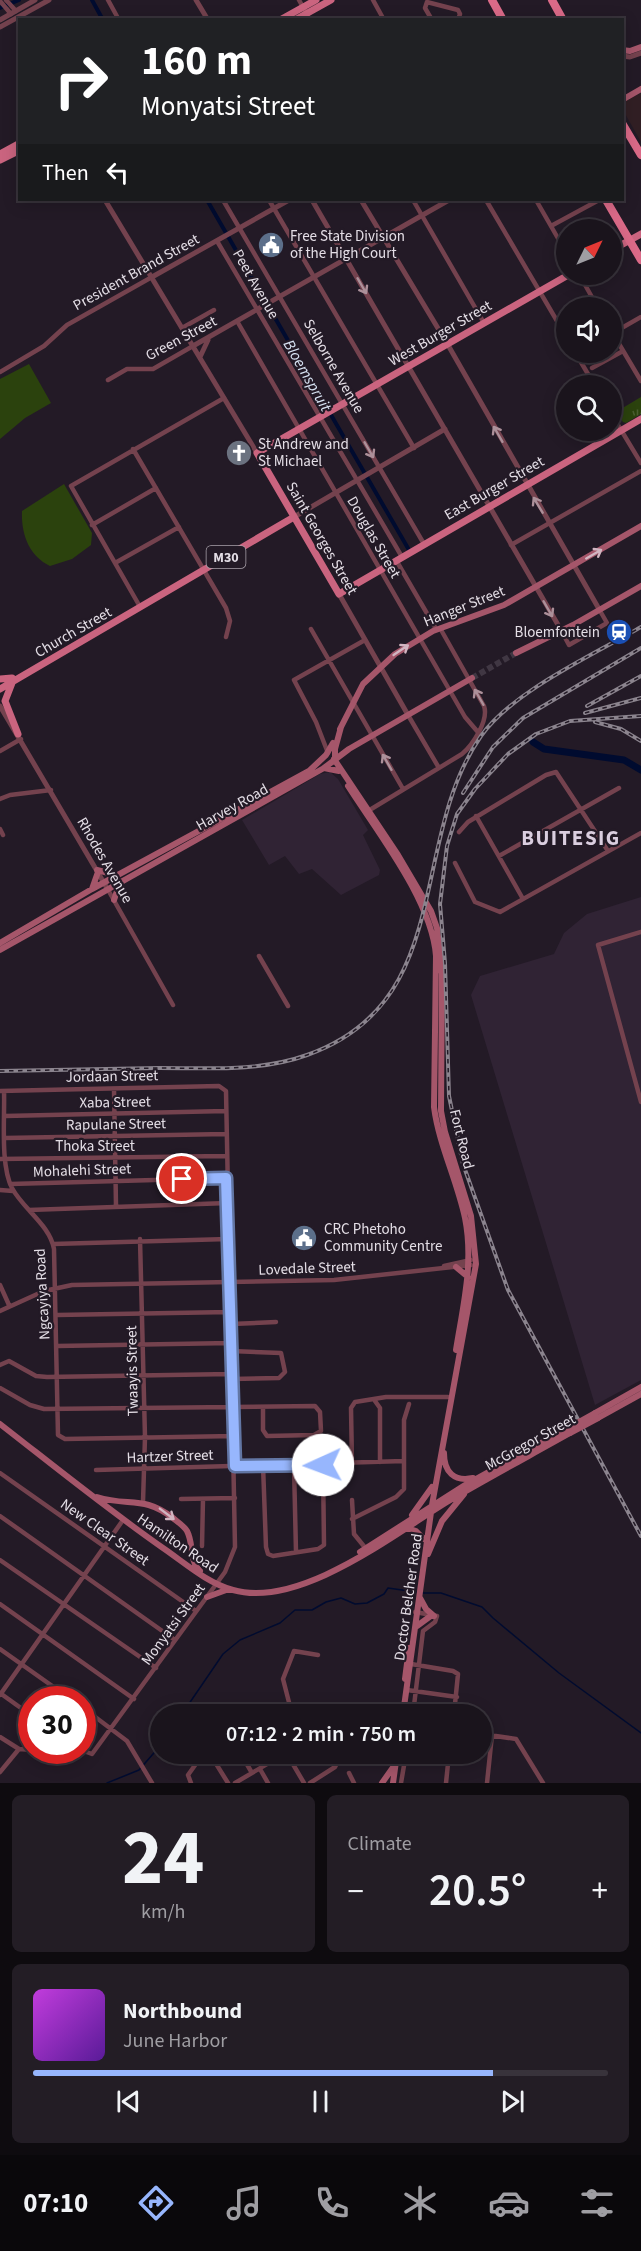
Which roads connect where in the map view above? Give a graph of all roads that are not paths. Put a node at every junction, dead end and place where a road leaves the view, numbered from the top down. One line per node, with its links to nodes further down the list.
1 (6, 0): 12 (street)
2 (35, 0): 14 (street)
3 (49, 0): 14 (street)
4 (108, 0): 15 (street)
5 (196, 0): 16 (street)
6 (316, 0): 13 (main road)
7 (331, 0): 13 (main road)
8 (373, 0): 18 (street)
9 (492, 0): 21 (highway)
10 (552, 0): 22 (highway)
11 (0, 1): 12 (street)
12 (8, 7): 14 (street)
13 (305, 10): 17 (main road)
14 (17, 17): 23 (street); 24 (street)
15 (118, 18)
16 (207, 18)
17 (285, 18)
18 (383, 18)
19 (431, 18): 20 (street)
20 (459, 18)
21 (502, 18)
22 (562, 18)
23 (0, 20)
24 (0, 27)
25 (641, 47): 26 (main road)
26 (624, 50)
27 (641, 53): 28 (street)
28 (624, 56)
29 (641, 89): 30 (main road)
30 (624, 99)
31 (624, 126): 35 (highway)
32 (18, 144): 34 (main road)
33 (18, 151): 36 (main road)
34 (0, 154)
35 (641, 155)
36 (0, 160)
37 (106, 201): 61 (street, Saint Georges Street)
38 (224, 201): 52 (street, Selborne Avenue)
39 (270, 201): 49 (street)
40 (286, 201): 49 (street, President Brand Street)
41 (313, 201): 59 (street)
42 (362, 201): 55 (street)
43 (414, 201): 50 (street)
44 (447, 201): 50 (street, Green Street)
45 (487, 201): 64 (street)
46 (537, 201): 51 (street)
47 (598, 201): 51 (street)
48 (607, 201): 56 (highway)
49 (274, 208): 52 (street, President Brand Street); 62 (street)
50 (422, 215): 55 (street, Green Street); 71 (street)
51 (551, 226): 54 (street)
52 (238, 229): 57 (street, President Brand Street); 65 (street, Selborne Avenue)
53 (641, 234): 56 (main road)
54 (556, 235)
55 (383, 237): 59 (street, Green Street); 75 (street)
56 (630, 240): 58 (main road); 60 (highway)
57 (217, 241): 61 (street, President Brand Street); 66 (street, Peet Avenue)
58 (622, 244)
59 (346, 258): 62 (street, Green Street); 79 (street, one-way to 79)
60 (641, 260)
61 (152, 277): 73 (street, Saint Georges Street); 81 (street, President Brand Street)
62 (315, 277): 65 (street, Green Street); 84 (street)
63 (556, 282): 64 (main road, West Burger Street)
64 (540, 292): 69 (street); 71 (main road, West Burger Street)
65 (278, 298): 66 (street, Green Street); 86 (street, Selborne Avenue)
66 (260, 308): 70 (street, Green Street); 87 (street, Peet Avenue)
67 (214, 310): 73 (street)
68 (641, 317): 72 (street)
69 (556, 319)
70 (237, 321): 74 (street, Green Street); 90 (street, Douglas Street)
71 (484, 323): 75 (main road, West Burger Street)
72 (622, 327)
73 (182, 328): 76 (street, Saint Georges Street)
74 (211, 336): 76 (street, Green Street); 78 (street)
75 (448, 345): 79 (main road, West Burger Street); 100 (street, one-way to 75)
76 (193, 346): 78 (street, Saint Georges Street); 82 (street, Green Street)
77 (623, 351): 80 (street); 83 (street)
78 (200, 357): 85 (street, Saint Georges Street)
79 (409, 367): 84 (main road, West Burger Street); 89 (street)
80 (592, 368)
81 (0, 372)
82 (108, 380)
83 (641, 381)
84 (378, 385): 86 (main road, West Burger Street); 93 (street)
85 (224, 398): 94 (street); 95 (street, Saint Georges Street)
86 (341, 406): 87 (main road, West Burger Street); 97 (street, Selborne Avenue, one-way to 97)
87 (322, 416): 90 (main road, West Burger Street); 99 (street, Peet Avenue)
88 (641, 419): 91 (main road, East Burger Street)
89 (445, 429): 93 (street, Church Street); 103 (street)
90 (298, 430): 95 (main road, West Burger Street); 102 (street, Douglas Street)
91 (622, 431): 96 (street)
92 (604, 441): 100 (main road, East Burger Street)
93 (414, 448): 97 (street, Church Street)
94 (133, 449): 101 (street); 106 (street)
95 (256, 453): 104 (main road, Saint Georges Street)
96 (641, 462)
97 (377, 469): 99 (street, Church Street); 109 (street, Selborne Avenue)
98 (641, 471): 105 (street)
99 (359, 480): 102 (street, Church Street); 111 (street, Peet Avenue)
100 (527, 485): 103 (main road, East Burger Street); 105 (street, one-way to 100)
101 (156, 488): 106 (street); 108 (street)
102 (335, 493): 104 (street, Church Street); 115 (street, Douglas Street)
103 (489, 507): 109 (main road, East Burger Street); 110 (street)
104 (294, 517): 114 (main road, Church Street / M30); 118 (main road, Saint Georges Street)
105 (550, 524): 110 (street); 113 (street)
106 (92, 525): 112 (street)
107 (641, 526): 113 (main road, Hanger Street, one-way to 107)
108 (179, 527): 112 (street); 114 (street)
109 (424, 544): 111 (main road, East Burger Street)
110 (511, 545): 117 (street)
111 (399, 558): 115 (main road, East Burger Street); 122 (street, Peet Avenue)
112 (115, 563): 120 (street)
113 (574, 566): 117 (main road, Hanger Street); 121 (street)
114 (204, 569): 119 (main road, Church Street / M30); 125 (street)
115 (379, 569): 118 (main road, East Burger Street); 126 (street, Douglas Street)
116 (641, 586): 121 (main road)
117 (536, 587): 122 (main road, Hanger Street); 124 (street, one-way to 124)
118 (339, 594): 127 (street, Saint Georges Street)
119 (158, 596): 120 (main road, Church Street / M30); 128 (main road, Church Street / M30)
120 (138, 605): 128 (main road, Church Street / M30)
121 (599, 609): 124 (main road); 124 (street)
122 (438, 628): 126 (main road, Hanger Street); 133 (street, Peet Avenue)
123 (311, 629): 130 (street)
124 (561, 630): 129 (main road)
125 (226, 637)
126 (419, 638): 131 (main road, Hanger Street, one-way to 126); 136 (street, Douglas Street)
127 (365, 640): 130 (street); 131 (street, Saint Georges Street)
128 (61, 653): 134 (main road, Church Street / M30)
129 (516, 653)
130 (329, 661): 138 (street); 147 (street)
131 (380, 666): 138 (main road, Hanger Street); 140 (street, Saint Georges Street)
132 (0, 679): 134 (main road)
133 (470, 679): 136 (main road, Harvey Road); 143 (street, Peet Avenue, one-way to 133)
134 (12, 680): 135 (main road, Church Street / M30); 145 (main road)
135 (0, 687)
136 (450, 691): 140 (main road, Harvey Road); 143 (street, Douglas Street)
137 (0, 700): 141 (street, Rhodes Avenue)
138 (352, 701): 142 (main road, Hanger Street); 144 (street)
139 (0, 706): 141 (street, Rhodes Avenue)
140 (408, 715): 144 (main road, Harvey Road); 150 (street, Saint Georges Street)
141 (14, 727): 145 (street, Rhodes Avenue)
142 (341, 727): 147 (main road, Hanger Street); 148 (main road)
143 (477, 731): 150 (street)
144 (372, 736): 148 (main road, Harvey Road); 153 (street, one-way to 144)
145 (20, 737): 146 (street); 154 (street, Rhodes Avenue)
146 (0, 751)
147 (328, 753): 151 (main road, Hanger Street)
148 (337, 764): 149 (main road); 149 (main road, Harvey Road); 151 (main road); 157 (main road, Fort Road)
149 (324, 768): 159 (main road, Harvey Road)
150 (439, 768): 153 (street)
151 (308, 772): 159 (main road, Harvey Road)
152 (619, 788): 156 (street)
153 (403, 789): 157 (street)
154 (51, 790): 155 (street); 167 (street, Rhodes Avenue)
155 (0, 799)
156 (581, 809): 158 (street); 164 (street); 165 (street)
157 (367, 811): 203 (main road, Fort Road)
158 (476, 816): 161 (street); 165 (street)
159 (214, 827): 168 (main road, Harvey Road)
160 (0, 829): 163 (street)
161 (459, 832)
162 (641, 832): 164 (street)
163 (3, 835)
164 (608, 851): 171 (street)
165 (499, 856): 171 (street)
166 (455, 863): 171 (street)
167 (98, 871): 168 (main road); 169 (street, Rhodes Avenue); 170 (main road)
168 (119, 878): 169 (main road, Harvey Road); 172 (main road)
169 (106, 885): 170 (main road, Harvey Road); 172 (street, Rhodes Avenue); 175 (main road, Harvey Road)
170 (92, 889): 174 (main road, Harvey Road)
171 (523, 899)
172 (114, 900): 177 (street, Rhodes Avenue)
173 (641, 932): 182 (street)
174 (0, 944)
175 (0, 950)
176 (259, 956): 178 (street)
177 (173, 1005)
178 (288, 1006)
179 (224, 1087): 180 (street, Jordaan Street); 183 (street, Monyatsi Street)
180 (114, 1089): 181 (street, Jordaan Street); 184 (street)
181 (2, 1091): 185 (street, Ngcayiya Road)
182 (641, 1102)
183 (226, 1111): 184 (street, Xaba Street); 186 (street, Monyatsi Street)
184 (114, 1114): 185 (street, Xaba Street); 187 (street)
185 (5, 1116): 188 (street, Ngcayiya Road)
186 (226, 1134): 187 (street, Rapulane Street); 189 (street, Monyatsi Street)
187 (114, 1136): 188 (street, Rapulane Street); 190 (street)
188 (5, 1138): 191 (street, Ngcayiya Road)
189 (226, 1156): 190 (street, Thoka Street); 192 (street, Monyatsi Street)
190 (115, 1158): 191 (street, Thoka Street); 193 (street)
191 (3, 1159): 194 (street, Ngcayiya Road)
192 (226, 1178): 193 (street, Mohalehi Street); 197 (street, Monyatsi Street)
193 (116, 1181): 194 (street, Mohalehi Street); 198 (street)
194 (10, 1184): 196 (street, Ngcayiya Road)
195 (0, 1190): 196 (street)
196 (13, 1191): 199 (street, Ngcayiya Road)
197 (228, 1203): 198 (street); 201 (street, Monyatsi Street)
198 (116, 1206): 199 (street)
199 (29, 1210): 202 (street, Ngcayiya Road)
200 (140, 1239): 201 (street); 202 (street); 208 (street, Twaayis Street)
201 (228, 1239): 207 (street, Monyatsi Street)
202 (53, 1244): 210 (street, Ngcayiya Road)
203 (473, 1262): 204 (street); 205 (street, Lovedale Street); 206 (main road, Fort Road); 241 (main road, Fort Road)
204 (441, 1267): 205 (street, Lovedale Street); 207 (street, Lovedale Street)
205 (456, 1267): 206 (main road)
206 (468, 1278): 229 (main road, Fort Road)
207 (230, 1282): 208 (street, Lovedale Street); 213 (street, Monyatsi Street)
208 (142, 1283): 210 (street, Lovedale Street); 214 (street, Twaayis Street)
209 (0, 1285): 211 (street)
210 (55, 1287): 211 (street, Lovedale Street); 215 (street, Ngcayiya Road)
211 (9, 1305): 212 (street, Lovedale Street)
212 (0, 1311)
213 (230, 1312): 214 (street); 217 (street, Monyatsi Street)
214 (143, 1314): 215 (street); 220 (street, Twaayis Street)
215 (57, 1315): 219 (street, Ngcayiya Road)
216 (276, 1322): 217 (street)
217 (231, 1324): 218 (street, Monyatsi Street)
218 (231, 1343): 220 (street); 221 (street, Monyatsi Street)
219 (57, 1346): 220 (street); 224 (street, Ngcayiya Road)
220 (144, 1346): 223 (street, Twaayis Street)
221 (231, 1351): 225 (street, Monyatsi Street); 225 (street)
222 (0, 1365): 224 (street)
223 (144, 1376): 224 (street); 225 (street); 233 (street, Twaayis Street)
224 (56, 1377): 235 (street, Ngcayiya Road)
225 (232, 1377): 232 (street, Monyatsi Street)
226 (641, 1387): 236 (main road, McGregor Street)
227 (0, 1388): 235 (street)
228 (641, 1394): 236 (main road, McGregor Street)
229 (448, 1397): 230 (street); 253 (main road, Fort Road)
230 (375, 1401): 243 (street); 244 (street)
231 (408, 1404): 242 (street)
232 (233, 1406): 233 (street); 234 (street); 239 (street, Monyatsi Street)
233 (145, 1407): 235 (street); 240 (street, Twaayis Street)
234 (263, 1407): 234 (street)
235 (57, 1409): 240 (street, Ngcayiya Road)
236 (597, 1415): 238 (main road, McGregor Street, bridge)
237 (0, 1424): 255 (main road, Hamilton Road)
238 (569, 1431): 252 (main road, McGregor Street); 254 (main road, McGregor Street)
239 (234, 1436): 240 (street); 246 (street, Monyatsi Street)
240 (145, 1437): 249 (street, Twaayis Street)
241 (443, 1444): 252 (main road); 262 (main road, Fort Road)
242 (404, 1461): 243 (street, Hartzer Street); 265 (street)
243 (380, 1462): 244 (street, Hartzer Street)
244 (352, 1464): 245 (street, Hartzer Street)
245 (323, 1465): 248 (street, Hartzer Street); 272 (street)
246 (235, 1466): 247 (street, Hartzer Street); 249 (street, Hartzer Street); 256 (street, Monyatsi Street)
247 (264, 1466): 248 (street, Hartzer Street); 272 (street)
248 (294, 1466): 272 (street)
249 (145, 1469): 250 (street, Hartzer Street); 261 (street, Twaayis Street)
250 (96, 1470)
251 (0, 1473): 269 (street, New Clear Street)
252 (478, 1477): 262 (main road, McGregor Street)
253 (432, 1486): 262 (main road, Fort Road); 266 (main road)
254 (469, 1490): 262 (main road, McGregor Street); 276 (main road)
255 (91, 1494): 260 (main road); 264 (main road, Hamilton Road)
256 (235, 1498): 258 (street); 280 (street, Monyatsi Street)
257 (181, 1499): 258 (street)
258 (203, 1499): 270 (street)
259 (352, 1500): 265 (street)
260 (123, 1502): 261 (main road); 264 (main road)
261 (143, 1502): 273 (main road, one-way to 273)
262 (430, 1510): 266 (main road, Hamilton Road); 267 (main road, Hamilton Road); 268 (main road, Doctor Belcher Road); 276 (main road, Doctor Belcher Road)
263 (0, 1516): 277 (street)
264 (121, 1518): 269 (street); 275 (main road, Hamilton Road)
265 (352, 1519): 271 (street)
266 (408, 1520): 271 (main road, Hamilton Road)
267 (407, 1528): 268 (main road); 271 (main road, Hamilton Road)
268 (424, 1539): 279 (main road, Doctor Belcher Road)
269 (103, 1546): 277 (street); 286 (street, New Clear Street)
270 (202, 1546)
271 (367, 1550): 278 (main road, Hamilton Road)
272 (296, 1552)
273 (193, 1554): 275 (main road); 280 (main road, Hamilton Road)
274 (0, 1560): 285 (street)
275 (182, 1561): 280 (main road, Hamilton Road)
276 (424, 1566): 279 (main road, Doctor Belcher Road)
277 (84, 1576): 285 (street); 291 (street)
278 (306, 1580): 280 (main road, Hamilton Road); 281 (main road, Hamilton Road)
279 (420, 1580): 282 (main road, Doctor Belcher Road)
280 (218, 1583): 281 (main road, Hamilton Road); 283 (street, Monyatsi Street)
281 (230, 1589): 283 (main road)
282 (418, 1596): 287 (main road, Doctor Belcher Road); 288 (main road)
283 (207, 1597): 286 (street, Monyatsi Street)
284 (0, 1604): 290 (street)
285 (63, 1605): 290 (street); 297 (street)
286 (196, 1611): 291 (street, Monyatsi Street)
287 (416, 1612): 288 (street); 289 (main road, Doctor Belcher Road); 299 (main road, Doctor Belcher Road)
288 (433, 1615): 289 (main road); 296 (street)
289 (417, 1626): 294 (main road, Doctor Belcher Road)
290 (43, 1635): 295 (street); 303 (street)
291 (175, 1640): 297 (street, Monyatsi Street)
292 (0, 1649): 295 (street)
293 (318, 1655): 304 (street)
294 (411, 1664): 296 (street); 299 (main road, Doctor Belcher Road)
295 (22, 1665): 298 (street); 301 (street)
296 (419, 1665): 300 (street); 302 (street)
297 (156, 1668): 303 (street, Monyatsi Street)
298 (52, 1686)
299 (407, 1687): 300 (street); 305 (main road, Doctor Belcher Road)
300 (417, 1691): 302 (street); 306 (street)
301 (0, 1694): 308 (street)
302 (457, 1697): 307 (street)
303 (134, 1698): 310 (street, Monyatsi Street)
304 (290, 1704)
305 (404, 1704)
306 (415, 1704)
307 (456, 1704)
308 (18, 1706)
309 (96, 1716): 310 (street)
310 (113, 1728): 314 (street, Monyatsi Street); 330 (street)
311 (492, 1735): 343 (street)
312 (0, 1737): 313 (street)
313 (18, 1748)
314 (96, 1749)
315 (18, 1750): 327 (street)
316 (194, 1764): 331 (street)
317 (216, 1764): 332 (street)
318 (247, 1764): 328 (street)
319 (268, 1764): 326 (street)
320 (292, 1764): 335 (street)
321 (336, 1764): 336 (street)
322 (396, 1764): 338 (main road); 339 (main road)
323 (405, 1764): 340 (street)
324 (448, 1764): 341 (street)
325 (489, 1764): 342 (street)
326 (260, 1769): 328 (street); 334 (street)
327 (0, 1772)
328 (252, 1773): 333 (street)
329 (349, 1773): 337 (street)
330 (152, 1783)
331 (191, 1783)
332 (228, 1783)
333 (235, 1783)
334 (268, 1783)
335 (304, 1783)
336 (310, 1783)
337 (354, 1783)
338 (382, 1783)
339 (393, 1783)
340 (402, 1783)
341 (446, 1783)
342 (487, 1783)
343 (543, 1783)

